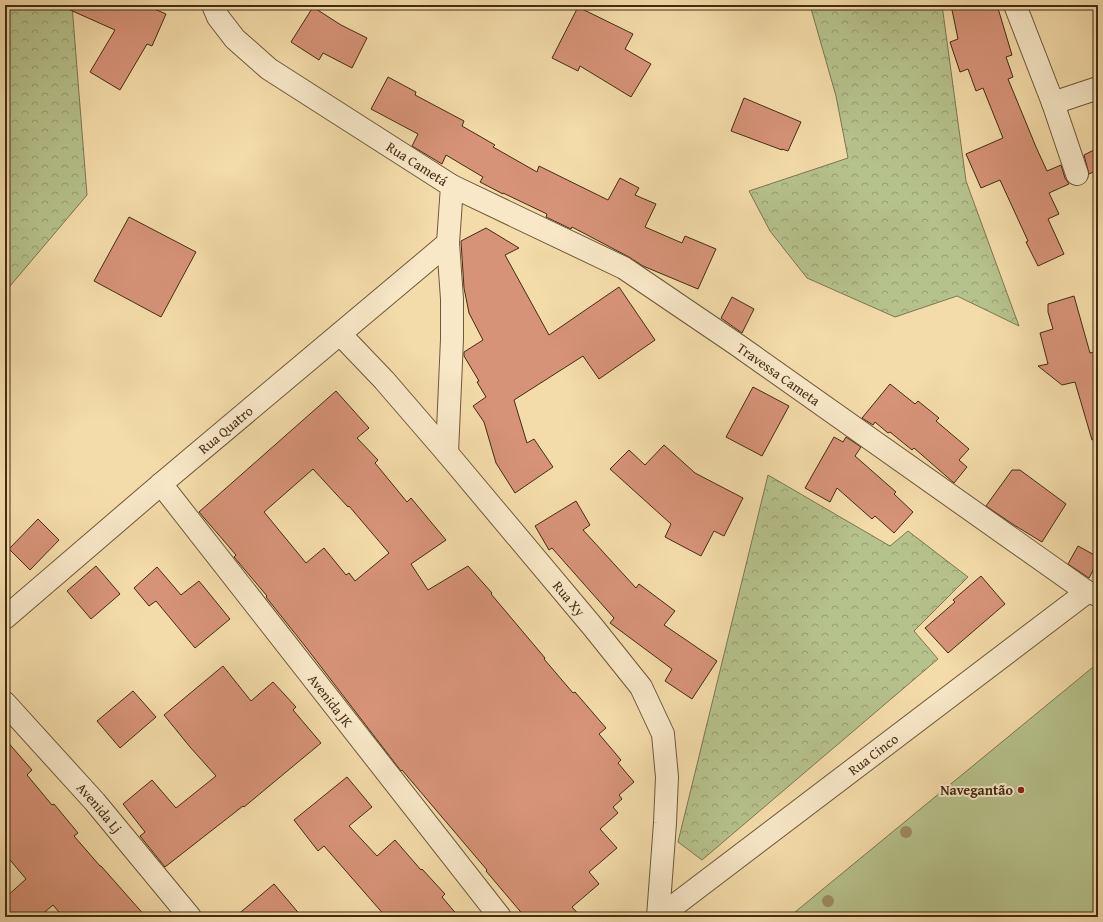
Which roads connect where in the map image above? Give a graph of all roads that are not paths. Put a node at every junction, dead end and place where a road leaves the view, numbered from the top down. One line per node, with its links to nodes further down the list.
1 (213, 5): 6 (street, Rua Cametá)
2 (1015, 5): 4 (street)
3 (1098, 88): 4 (street)
4 (1053, 103): 5 (street)
5 (1077, 174)
6 (452, 186): 7 (street, Rua Cametá); 11 (street, Travessa Cameta)
7 (448, 243): 8 (street, Rua Quatro); 9 (street, Rua Cametá)
8 (340, 334): 9 (street, Rua Xy); 10 (street, Rua Quatro)
9 (447, 453): 16 (street, Rua Xy)
10 (161, 484): 12 (street, Rua Quatro); 15 (street, Avenida JK)
11 (1092, 593): 16 (street, Rua Cinco)
12 (5, 618)
13 (5, 703): 14 (street, Avenida Lj)
14 (190, 917)
15 (500, 917)
16 (659, 917)

